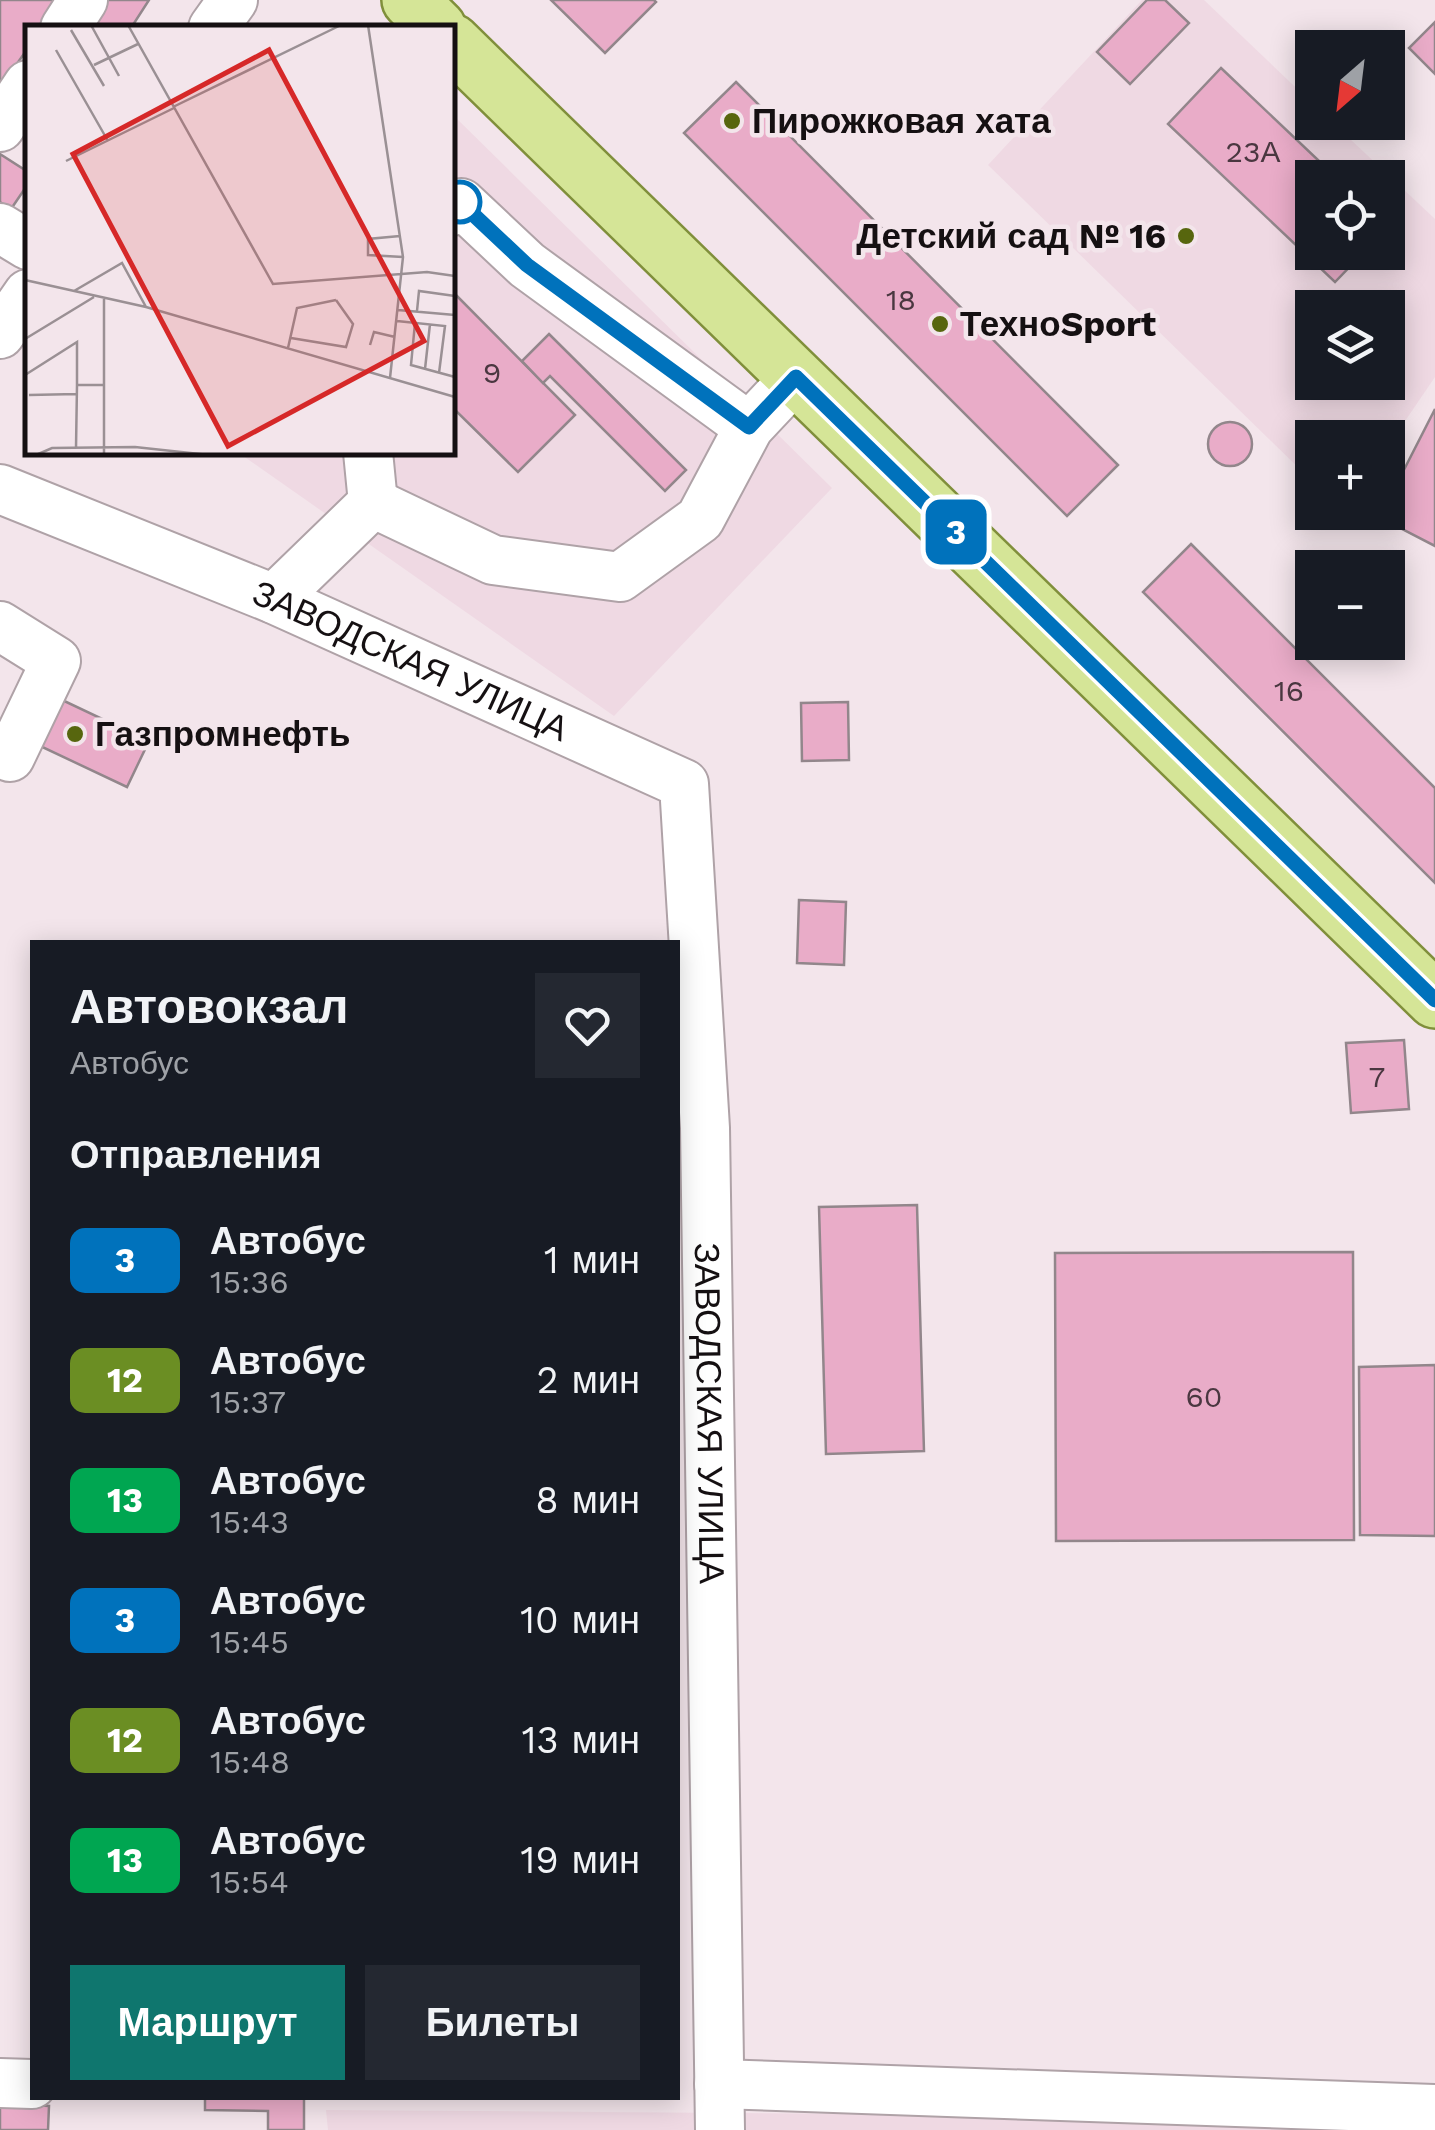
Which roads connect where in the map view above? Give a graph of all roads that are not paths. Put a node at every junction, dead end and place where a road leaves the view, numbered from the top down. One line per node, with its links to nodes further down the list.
1 (83, 0): 4 (street)
2 (233, 0): 5 (street)
3 (410, 0): 6 (main road)
4 (67, 25)
5 (216, 25)
6 (435, 25)
7 (455, 45): 17 (main road)
8 (25, 90): 9 (street)
9 (0, 127)
10 (0, 139): 11 (street)
11 (25, 155)
12 (455, 208): 18 (street)
13 (0, 228): 14 (street)
14 (25, 243)
15 (25, 298): 16 (street)
16 (0, 334)
17 (796, 377): 18 (street); 25 (main road)
18 (749, 427): 21 (street)
19 (368, 455): 21 (street)
20 (0, 489): 22 (street, ЗАВОДСКАЯ УЛИЦА)
21 (374, 503): 22 (street)
22 (274, 599): 28 (street, ЗАВОДСКАЯ УЛИЦА)
23 (0, 626): 24 (street)
24 (0, 753)
25 (1435, 1000)
26 (0, 2083): 27 (street)
27 (30, 2084)
28 (709, 2101): 30 (street)
29 (1435, 2109): 30 (street)
30 (1193, 2115)

